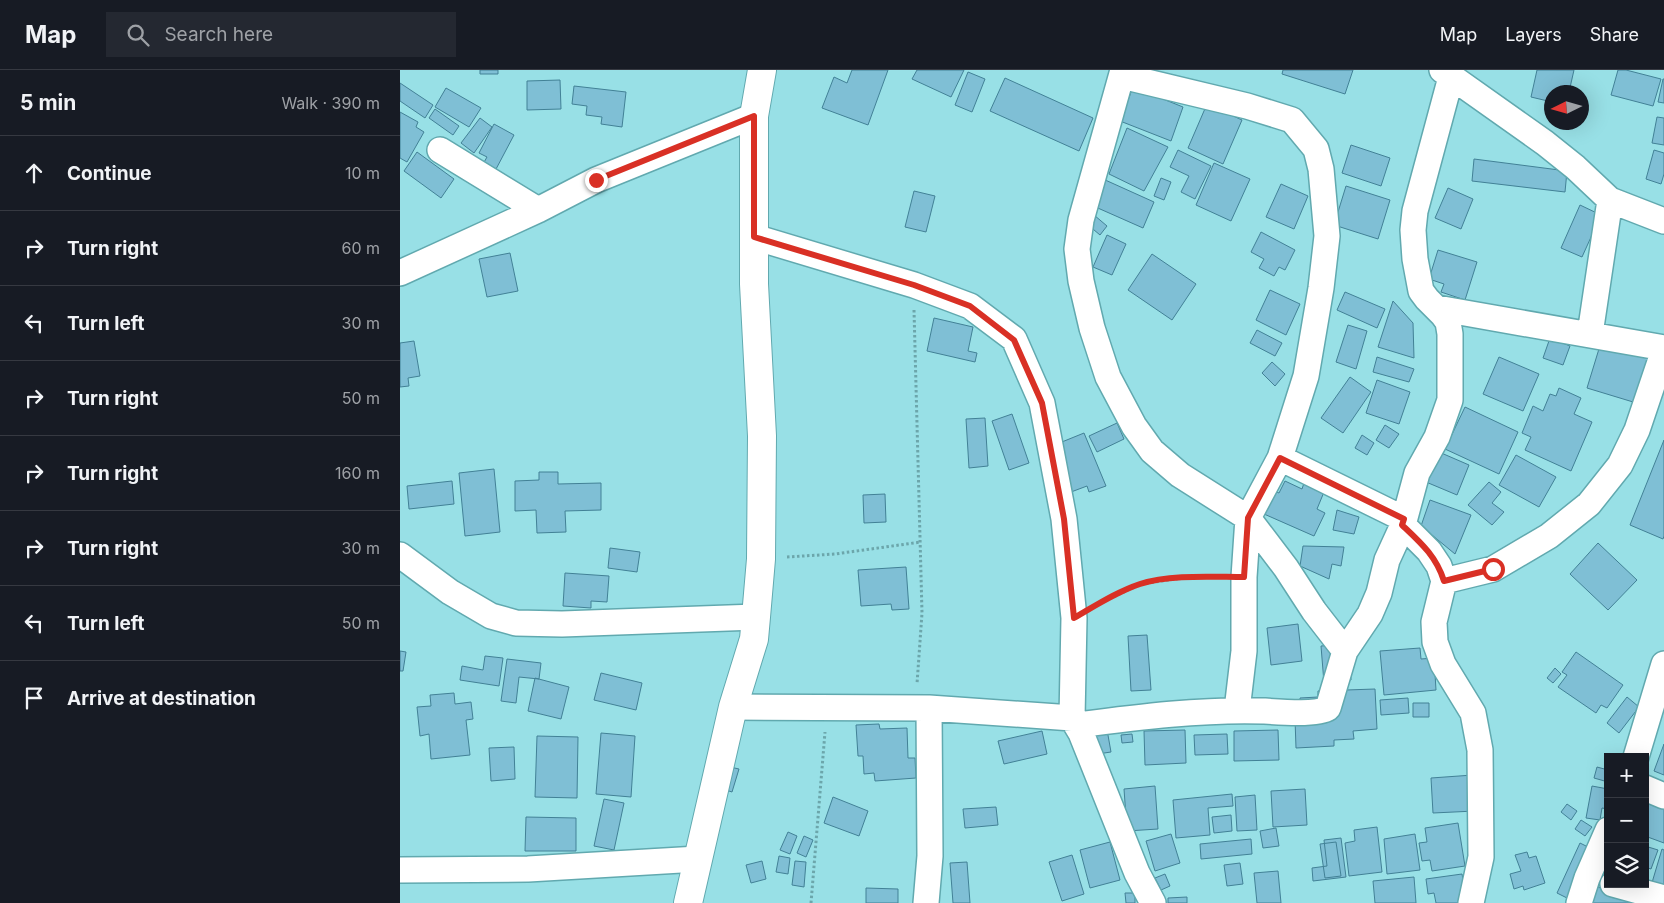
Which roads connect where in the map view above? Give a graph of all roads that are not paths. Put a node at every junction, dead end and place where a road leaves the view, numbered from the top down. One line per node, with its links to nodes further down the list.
1 (762, 70): 4 (main road)
2 (1448, 72): 6 (street); 11 (street)
3 (1122, 73): 14 (street); 15 (street)
4 (754, 116): 7 (street); 9 (main road)
5 (440, 150): 7 (street)
6 (1610, 200): 8 (street); 12 (street)
7 (538, 210): 10 (street)
8 (1664, 221)
9 (754, 237): 19 (main road); 25 (street)
10 (400, 273)
11 (1437, 308): 12 (street); 16 (street)
12 (1590, 334): 13 (street)
13 (1664, 349): 18 (street)
14 (1280, 458): 15 (street); 16 (street)
15 (1248, 518): 20 (street); 24 (street)
16 (1403, 522): 18 (street); 20 (street)
17 (400, 555): 19 (street)
18 (1444, 581): 38 (street)
19 (756, 617): 22 (main road)
20 (1346, 651): 24 (street)
21 (1663, 673): 26 (street)
22 (733, 707): 23 (street); 30 (main road)
23 (922, 708): 25 (street); 36 (street)
24 (1237, 710): 25 (street)
25 (1075, 721): 37 (street)
26 (1637, 753)
27 (1649, 790): 28 (street)
28 (1664, 796)
29 (1605, 843): 32 (street)
30 (698, 859): 31 (street); 35 (main road)
31 (400, 870)
32 (1598, 881): 39 (street)
33 (1628, 888): 34 (street)
34 (1664, 898)
35 (688, 903)
36 (926, 903)
37 (1153, 903)
38 (1471, 903)
39 (1579, 903)

